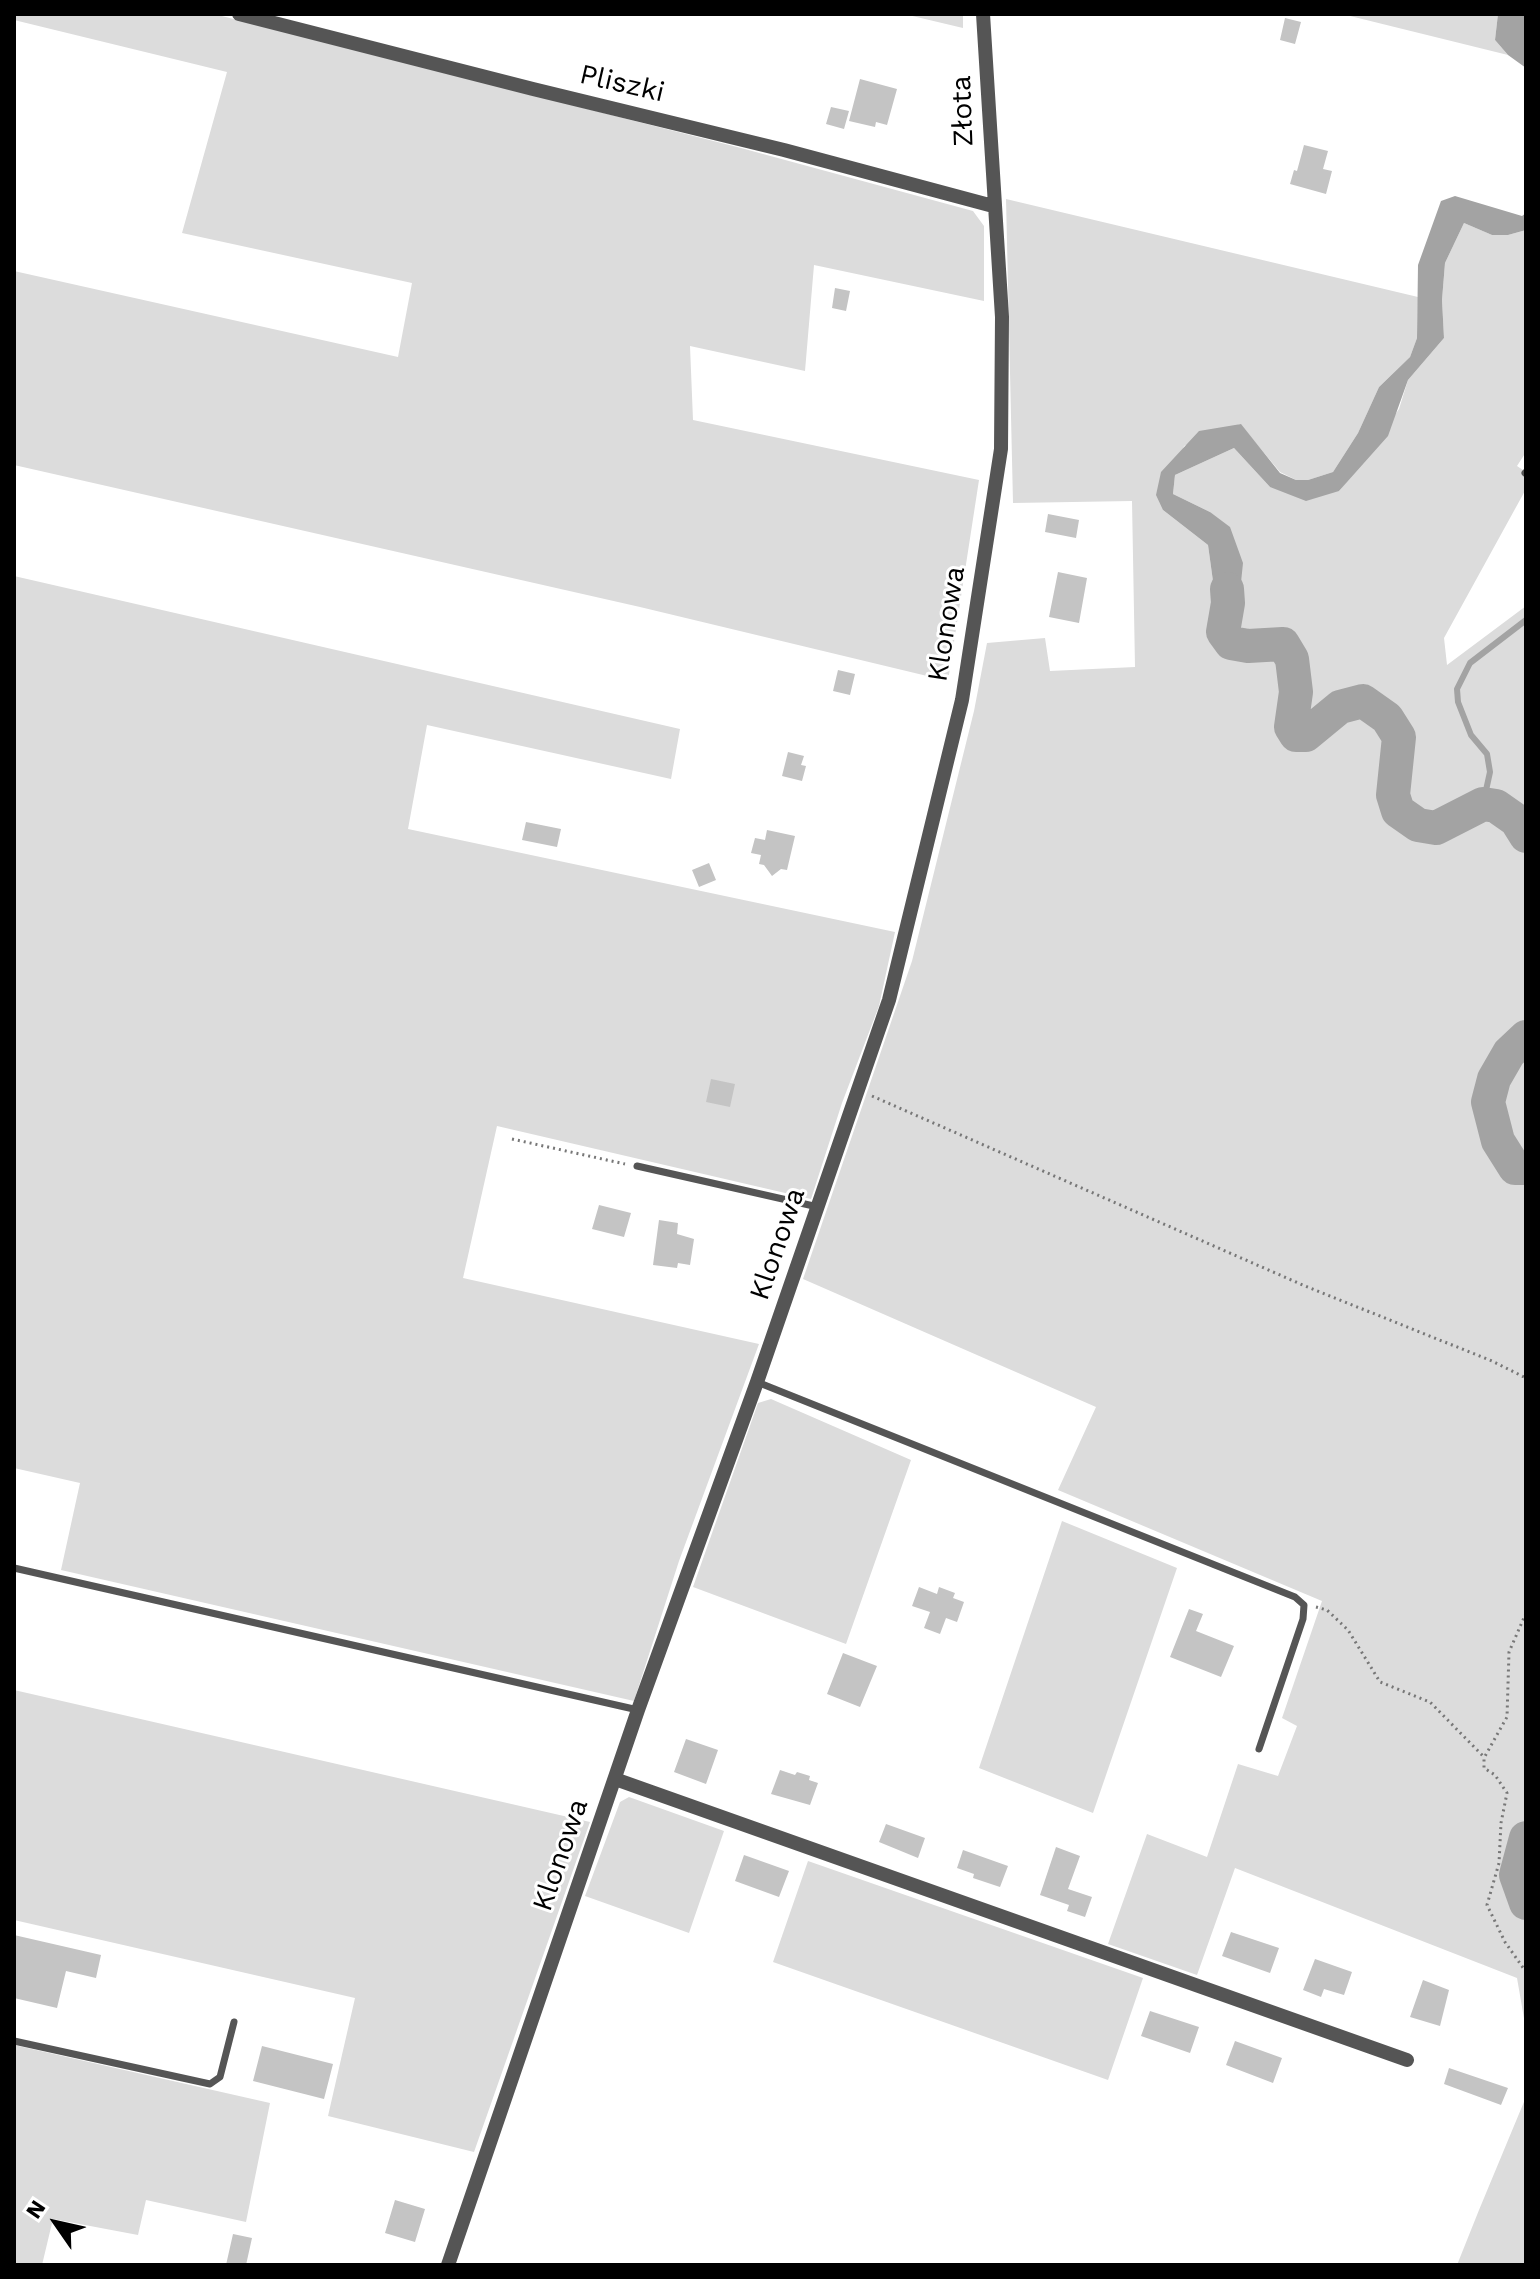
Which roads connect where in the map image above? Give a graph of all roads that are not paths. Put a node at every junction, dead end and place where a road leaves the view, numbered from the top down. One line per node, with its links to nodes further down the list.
1 (239, 14): 3 (street, Pliszki)
2 (983, 14): 3 (street, Złota)
3 (993, 206): 5 (street, Klonowa)
4 (637, 1166): 5 (lane)
5 (818, 1207): 6 (street, Klonowa)
6 (757, 1382): 8 (street, Klonowa); 9 (lane)
7 (14, 1568): 8 (lane)
8 (638, 1710): 10 (street, Klonowa)
9 (1259, 1749)
10 (615, 1779): 13 (street); 14 (street, Klonowa)
11 (234, 2022): 12 (lane)
12 (14, 2041)
13 (1407, 2060)
14 (448, 2265)

